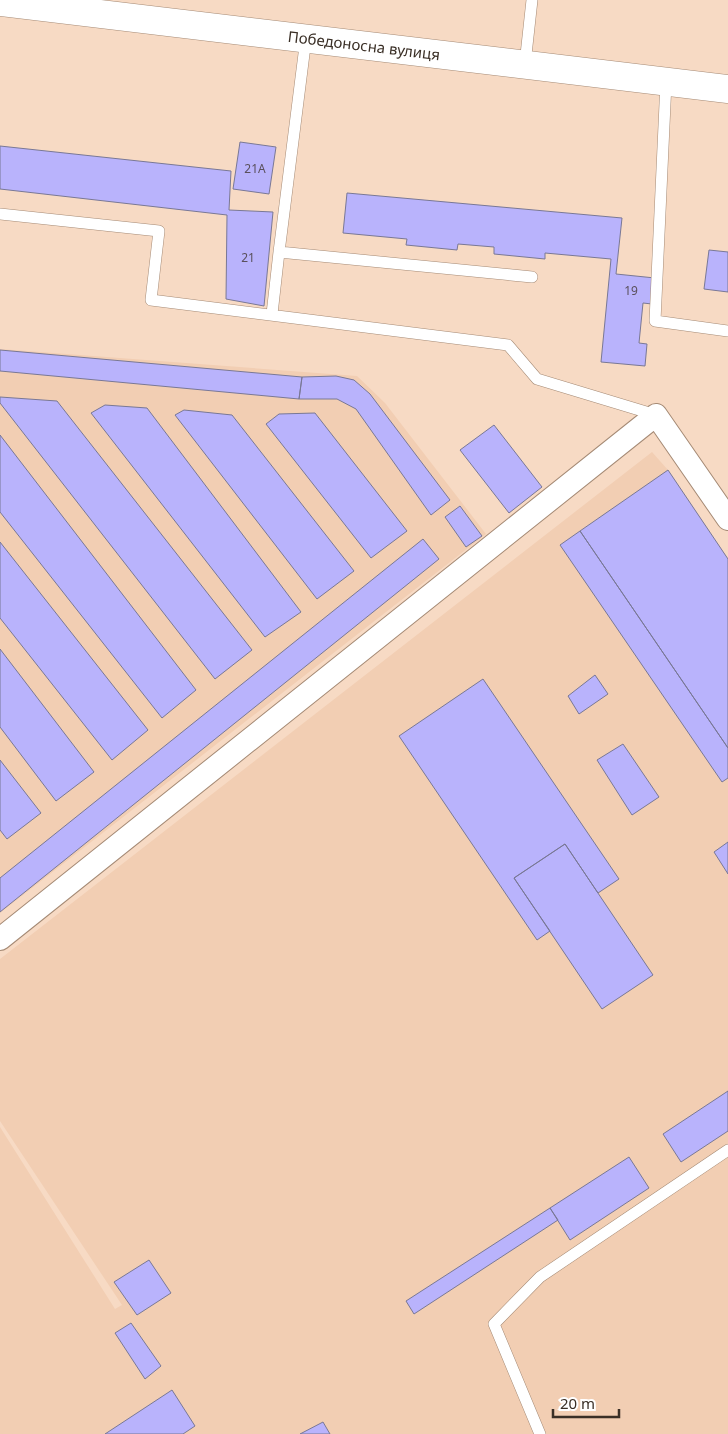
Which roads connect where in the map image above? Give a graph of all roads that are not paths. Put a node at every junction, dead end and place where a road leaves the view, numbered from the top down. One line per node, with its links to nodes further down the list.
1 (532, 0): 5 (lane)
2 (0, 2): 3 (street, Победоносна вулиця)
3 (53, 4): 4 (street, Победоносна вулиця)
4 (306, 38): 5 (street, Победоносна вулиця); 9 (lane)
5 (525, 64): 6 (street, Победоносна вулиця)
6 (666, 82): 7 (street, Победоносна вулиця); 12 (lane)
7 (728, 89)
8 (0, 214): 11 (lane)
9 (278, 252): 10 (lane); 11 (lane)
10 (532, 277)
11 (272, 314): 13 (lane)
12 (728, 331)
13 (656, 416): 14 (street); 15 (street)
14 (728, 519)
15 (0, 939)
16 (728, 1150): 17 (lane)
17 (540, 1434)

